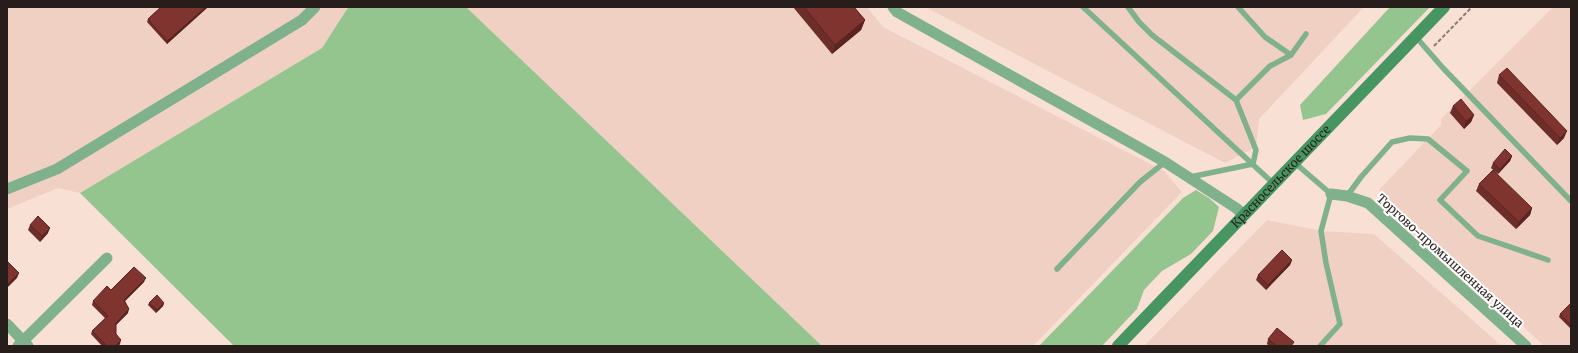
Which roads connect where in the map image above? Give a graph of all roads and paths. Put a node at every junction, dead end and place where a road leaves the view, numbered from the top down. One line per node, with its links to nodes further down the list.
1 (314, 7): 18 (street)
2 (893, 7): 13 (street)
3 (1083, 7): 15 (lane)
4 (1128, 7): 12 (lane)
5 (1238, 7): 11 (lane)
6 (1444, 7): 9 (main road, Красносельское шоссе)
7 (1472, 7): 10 (path)
8 (1306, 34): 11 (lane)
9 (1415, 36): 10 (lane); 14 (main road, Красносельское шоссе)
10 (1429, 51): 21 (lane)
11 (1290, 55): 12 (lane)
12 (1236, 100): 15 (lane)
13 (1166, 162): 16 (street); 25 (lane)
14 (1295, 163): 17 (main road, Красносельское шоссе); 19 (lane)
15 (1253, 164): 16 (lane); 17 (lane)
16 (1188, 178): 22 (street)
17 (1274, 184): 22 (main road, Красносельское шоссе)
18 (7, 189)
19 (1331, 194): 20 (street, Торгово-промышленная улица); 29 (lane)
20 (1347, 196): 24 (lane); 30 (street, Торгово-промышленная улица)
21 (1571, 201)
22 (1244, 215): 28 (main road, Красносельское шоссе)
23 (107, 258): 27 (street)
24 (1548, 260)
25 (1057, 269)
26 (7, 324): 27 (street)
27 (23, 344)
28 (1118, 346)
29 (1320, 346)
30 (1526, 346)

